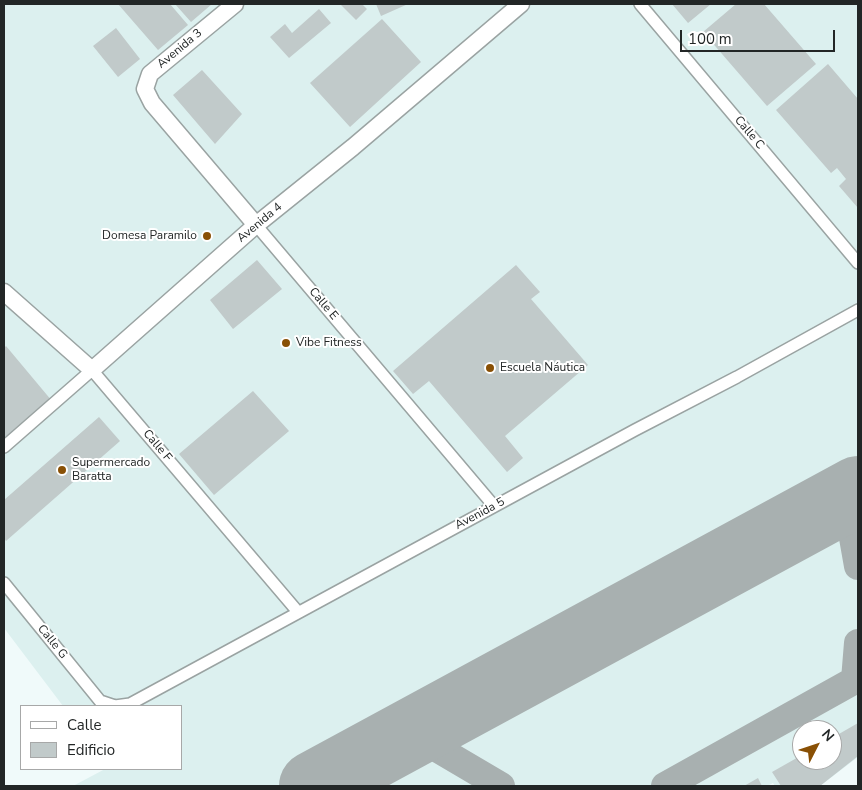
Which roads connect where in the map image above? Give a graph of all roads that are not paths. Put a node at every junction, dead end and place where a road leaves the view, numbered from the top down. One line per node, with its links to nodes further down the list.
1 (235, 4): 4 (main road, Avenida 3)
2 (522, 4): 5 (main road, Avenida 4)
3 (640, 4): 6 (street, Calle C)
4 (152, 103): 5 (main road, Calle E)
5 (256, 225): 9 (main road, Avenida 4); 11 (street, Calle E)
6 (858, 263)
7 (4, 292): 9 (main road, Calle F)
8 (858, 310): 11 (street, Avenida 5)
9 (92, 370): 10 (street, Avenida 4); 13 (street, Calle F)
10 (4, 447)
11 (494, 506): 13 (street, Avenida 5)
12 (4, 583): 14 (street, Calle G)
13 (298, 612): 16 (street, Avenida 5)
14 (100, 701): 15 (street, Avenida 5)
15 (113, 705)
16 (123, 705)

